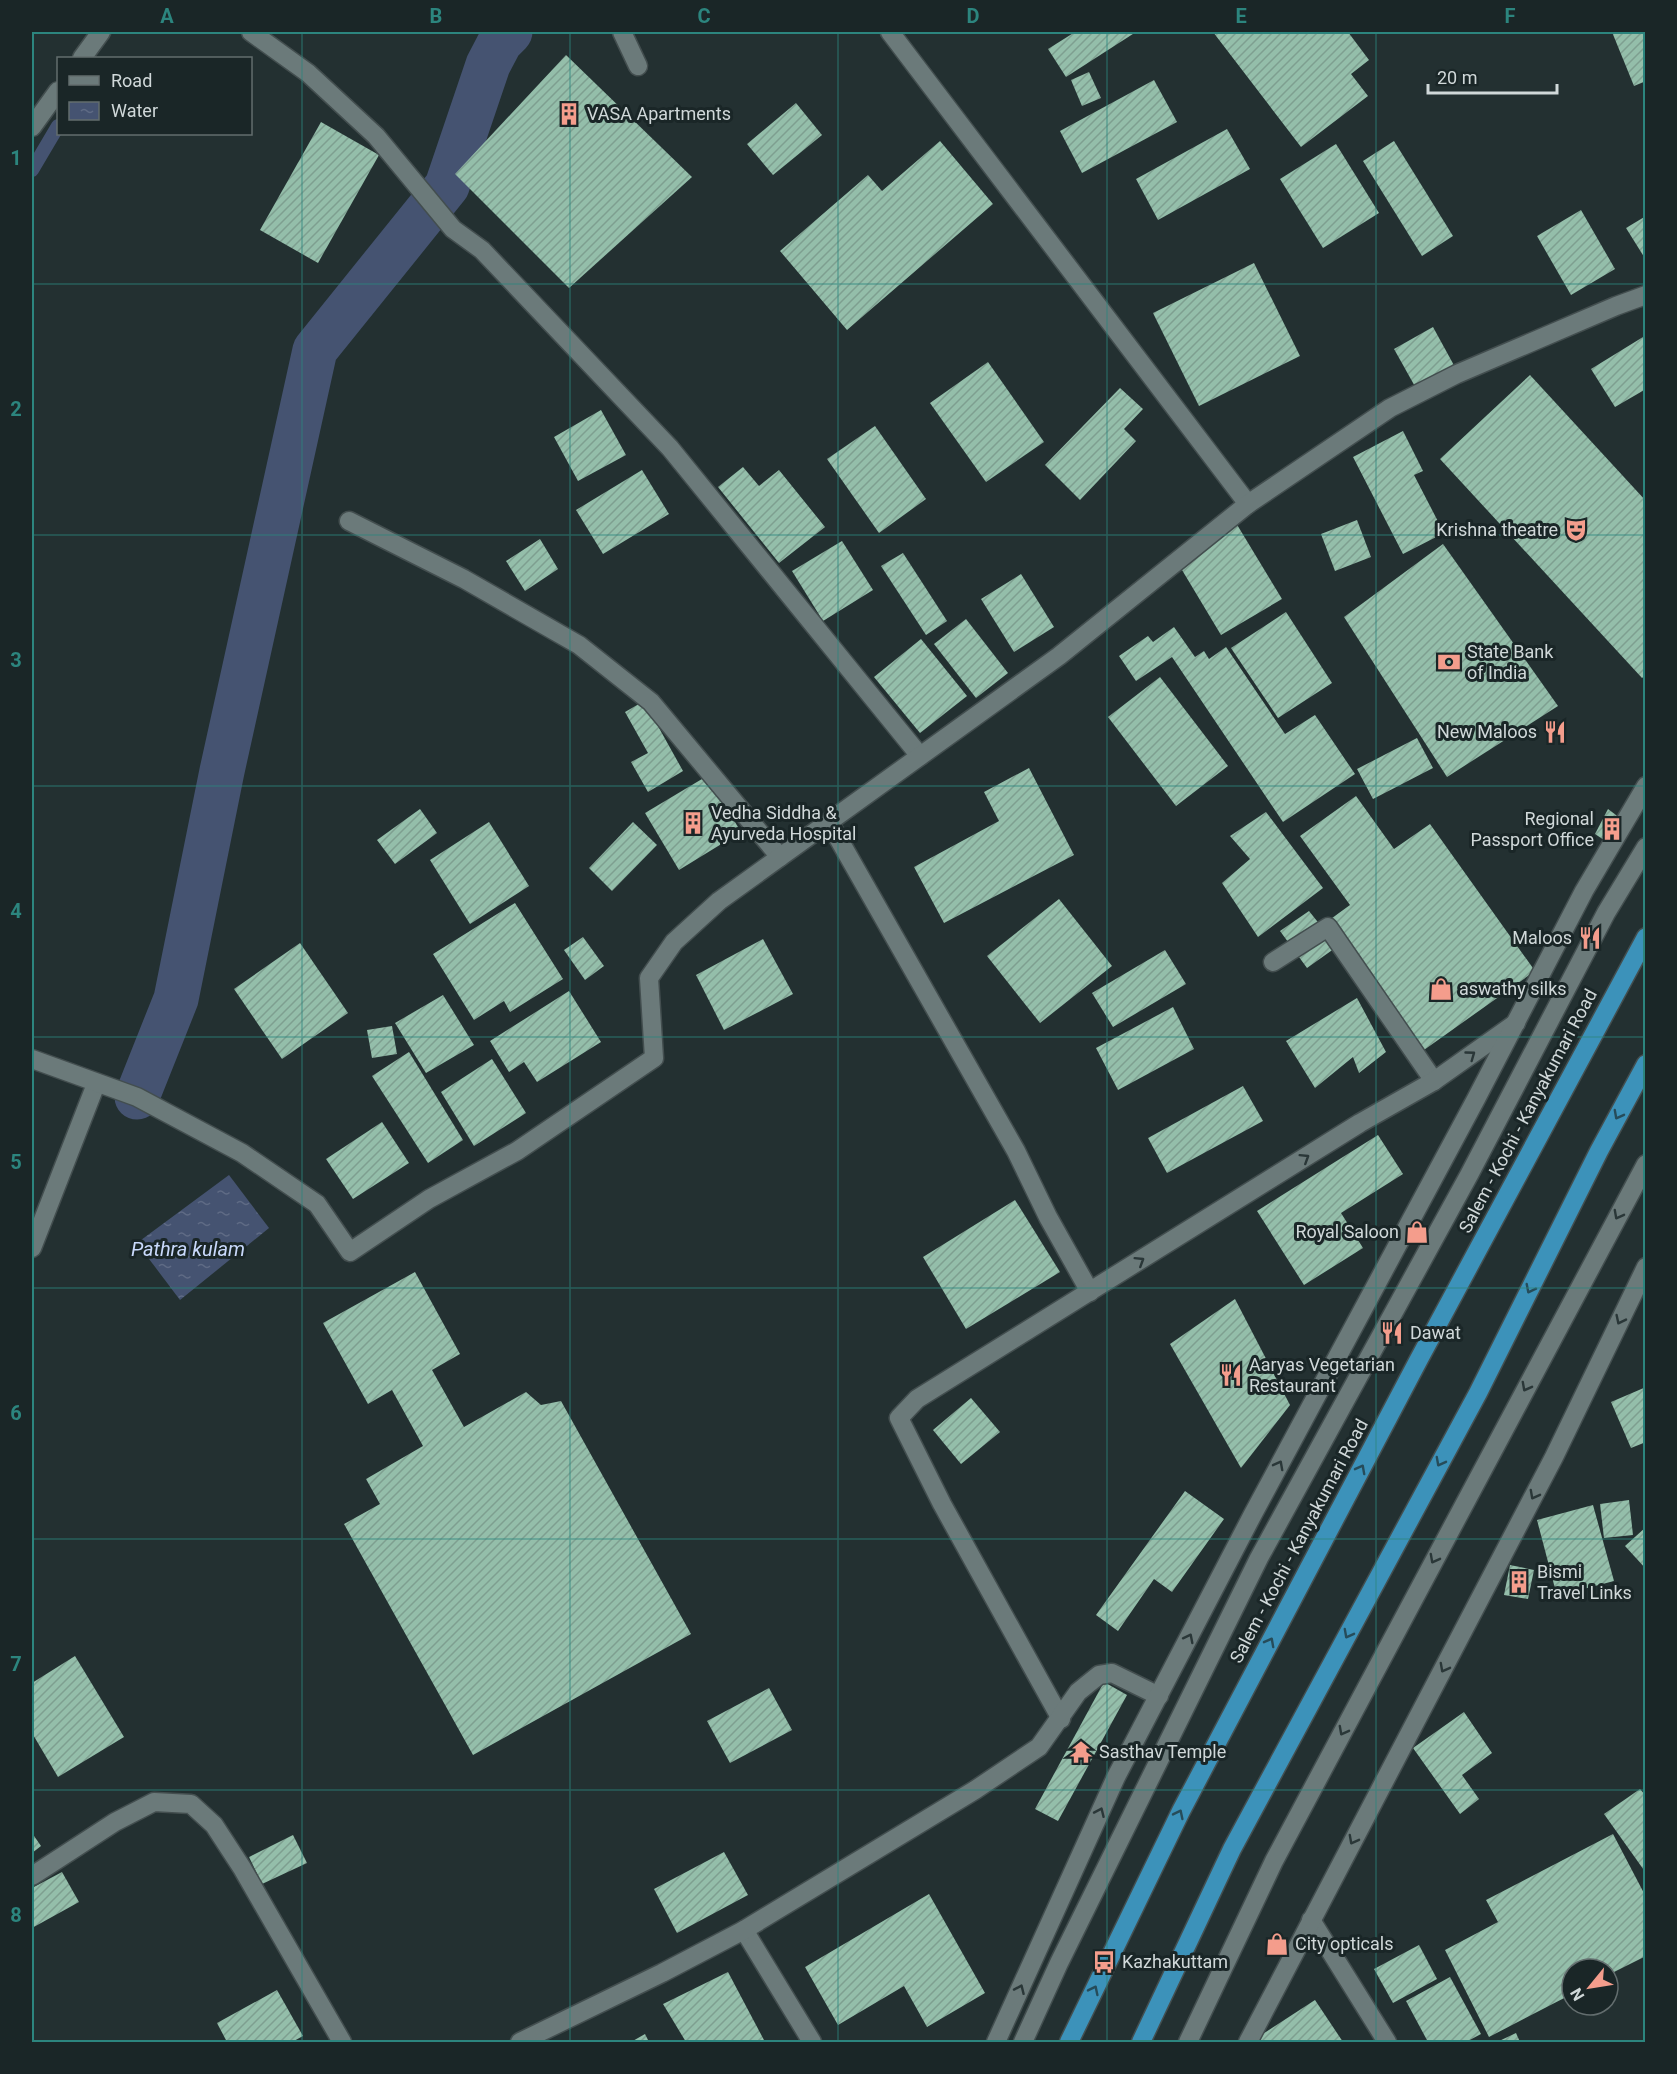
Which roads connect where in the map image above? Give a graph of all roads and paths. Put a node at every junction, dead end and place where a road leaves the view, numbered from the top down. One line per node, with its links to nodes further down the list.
1 (101, 32): 5 (street)
2 (251, 32): 12 (street)
3 (622, 32): 6 (street)
4 (890, 32): 10 (street)
5 (83, 57)
6 (638, 66)
7 (57, 92): 8 (street)
8 (32, 127)
9 (1646, 296): 10 (street)
10 (1248, 504): 12 (street)
11 (349, 521): 16 (street)
12 (920, 756): 14 (street)
13 (1646, 786): 19 (street)
14 (829, 822): 16 (street); 27 (street)
15 (1646, 847): 37 (street)
16 (780, 857): 23 (street)
17 (1646, 937): 38 (highway, Salem - Kochi - Kanyakumari Road, one-way to 17)
18 (1274, 962): 22 (street)
19 (1516, 1023): 22 (street, one-way to 19); 28 (street, one-way to 19)
20 (32, 1059): 23 (street)
21 (1646, 1064): 39 (highway, one-way to 39)
22 (1434, 1082): 27 (street, one-way to 22)
23 (96, 1084): 25 (street)
24 (1646, 1164): 40 (street, one-way to 40)
25 (32, 1248)
26 (1646, 1267): 31 (street, one-way to 31)
27 (1090, 1292): 29 (street)
28 (1159, 1695): 29 (street); 36 (street, one-way to 28)
29 (1061, 1719): 32 (street)
30 (32, 1876): 33 (street)
31 (1311, 1920): 41 (street); 42 (street)
32 (744, 1930): 34 (street); 35 (street)
33 (342, 2043)
34 (520, 2043)
35 (812, 2043)
36 (996, 2043)
37 (1023, 2043)
38 (1069, 2043)
39 (1141, 2043)
40 (1188, 2043)
41 (1248, 2043)
42 (1387, 2043)

